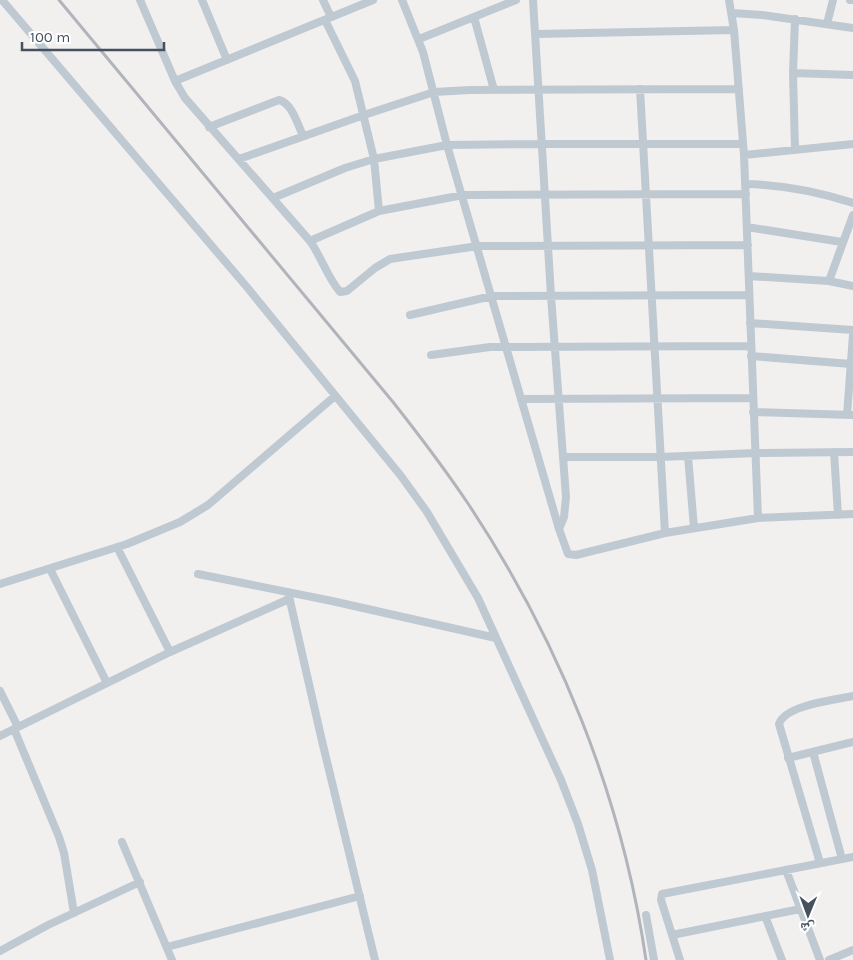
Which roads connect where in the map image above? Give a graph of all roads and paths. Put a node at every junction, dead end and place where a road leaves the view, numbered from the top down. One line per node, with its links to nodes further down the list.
1 (2, 0): 75 (street)
2 (140, 0): 23 (street)
3 (202, 0): 20 (street)
4 (323, 0): 13 (street)
5 (373, 0): 13 (street)
6 (402, 0): 19 (street)
7 (516, 0): 12 (street)
8 (533, 0): 18 (street)
9 (729, 0): 11 (street)
10 (833, 0): 15 (street)
11 (732, 13): 14 (street); 17 (street)
12 (474, 17): 19 (street); 25 (street)
13 (328, 18): 20 (street); 29 (street)
14 (795, 19): 15 (street); 21 (street)
15 (826, 24): 16 (street)
16 (853, 28)
17 (734, 30): 18 (street); 27 (street)
18 (536, 34): 26 (street)
19 (419, 39): 28 (street)
20 (227, 60): 23 (street)
21 (793, 73): 22 (street); 37 (street)
22 (853, 75)
23 (175, 81): 30 (street)
24 (640, 89): 26 (street); 27 (street); 33 (street)
25 (494, 90): 26 (street); 28 (street)
26 (540, 90): 32 (street)
27 (739, 90): 34 (street)
28 (434, 92): 29 (street); 36 (street)
29 (364, 114): 31 (street); 39 (street)
30 (209, 127): 31 (street); 40 (street)
31 (303, 136): 40 (street)
32 (543, 144): 33 (street); 36 (street); 45 (street)
33 (642, 144): 34 (street); 44 (street)
34 (743, 144): 38 (street)
35 (853, 144): 37 (street)
36 (447, 145): 39 (street); 43 (street)
37 (795, 149): 38 (street)
38 (744, 155): 41 (street)
39 (374, 158): 46 (street); 48 (street)
40 (239, 159): 46 (street)
41 (746, 184): 42 (street); 47 (street)
42 (746, 194): 44 (street); 50 (street)
43 (463, 195): 45 (street); 48 (street); 55 (street)
44 (645, 195): 45 (street); 53 (street)
45 (545, 196): 56 (street)
46 (273, 198): 51 (street)
47 (853, 203)
48 (379, 211): 51 (street)
49 (853, 215): 52 (street)
50 (747, 227): 52 (street); 54 (street)
51 (310, 241): 55 (street)
52 (842, 242): 58 (street)
53 (648, 245): 54 (street); 56 (street); 63 (street)
54 (748, 245): 57 (street)
55 (478, 246): 56 (street); 61 (street)
56 (548, 246): 62 (street)
57 (749, 276): 58 (street); 60 (street)
58 (829, 281): 59 (street)
59 (853, 286)
60 (749, 295): 63 (street); 65 (street)
61 (492, 296): 62 (street); 64 (street); 69 (street)
62 (551, 296): 63 (street); 70 (street)
63 (651, 296): 71 (street)
64 (410, 315)
65 (750, 323): 66 (street); 68 (street)
66 (853, 330)
67 (853, 335): 74 (street)
68 (751, 346): 71 (street); 73 (street)
69 (507, 347): 70 (street); 72 (street); 78 (street)
70 (555, 347): 71 (street); 79 (street)
71 (654, 347): 76 (street)
72 (431, 355)
73 (751, 356): 74 (street); 77 (street)
74 (851, 364): 81 (street)
75 (335, 396): 94 (street); 99 (street)
76 (657, 398): 77 (street); 79 (street); 87 (street)
77 (753, 398): 80 (street)
78 (521, 399): 79 (street); 92 (street)
79 (560, 399): 86 (street)
80 (753, 412): 81 (street); 84 (street)
81 (850, 415)
82 (834, 452): 83 (street); 84 (street); 89 (street)
83 (853, 452)
84 (755, 453): 85 (street); 90 (street)
85 (688, 456): 87 (street); 91 (street)
86 (564, 457): 87 (street); 92 (street)
87 (661, 457): 93 (street)
88 (853, 514): 89 (street)
89 (838, 515): 90 (street)
90 (758, 518): 91 (street)
91 (694, 528): 93 (street)
92 (559, 529): 93 (street)
93 (665, 533)
94 (117, 547): 95 (street); 100 (street)
95 (50, 569): 97 (street); 101 (street)
96 (198, 574): 98 (street)
97 (0, 584)
98 (289, 595): 99 (street); 100 (street); 115 (street)
99 (496, 638): 126 (street)
100 (170, 652): 101 (street)
101 (107, 683): 104 (street)
102 (0, 691): 104 (street)
103 (853, 696): 108 (street)
104 (16, 728): 105 (street); 117 (street)
105 (0, 736)
106 (852, 745): 107 (street)
107 (813, 752): 108 (street); 111 (street)
108 (788, 758): 112 (street)
109 (122, 842): 114 (street)
110 (853, 857): 111 (street)
111 (842, 859): 112 (street)
112 (820, 863): 113 (street)
113 (786, 870): 116 (street); 120 (street)
114 (140, 882): 117 (street); 121 (street)
115 (360, 896): 121 (street); 125 (street)
116 (800, 909): 119 (street); 130 (street)
117 (74, 913): 122 (street)
118 (646, 915): 127 (street)
119 (765, 916): 120 (street); 129 (street)
120 (672, 936): 128 (street)
121 (167, 947): 124 (street)
122 (0, 950)
123 (853, 950): 131 (street)
124 (172, 960)
125 (376, 960)
126 (610, 960)
127 (654, 960)
128 (680, 960)
129 (782, 960)
130 (820, 960)
131 (829, 960)

